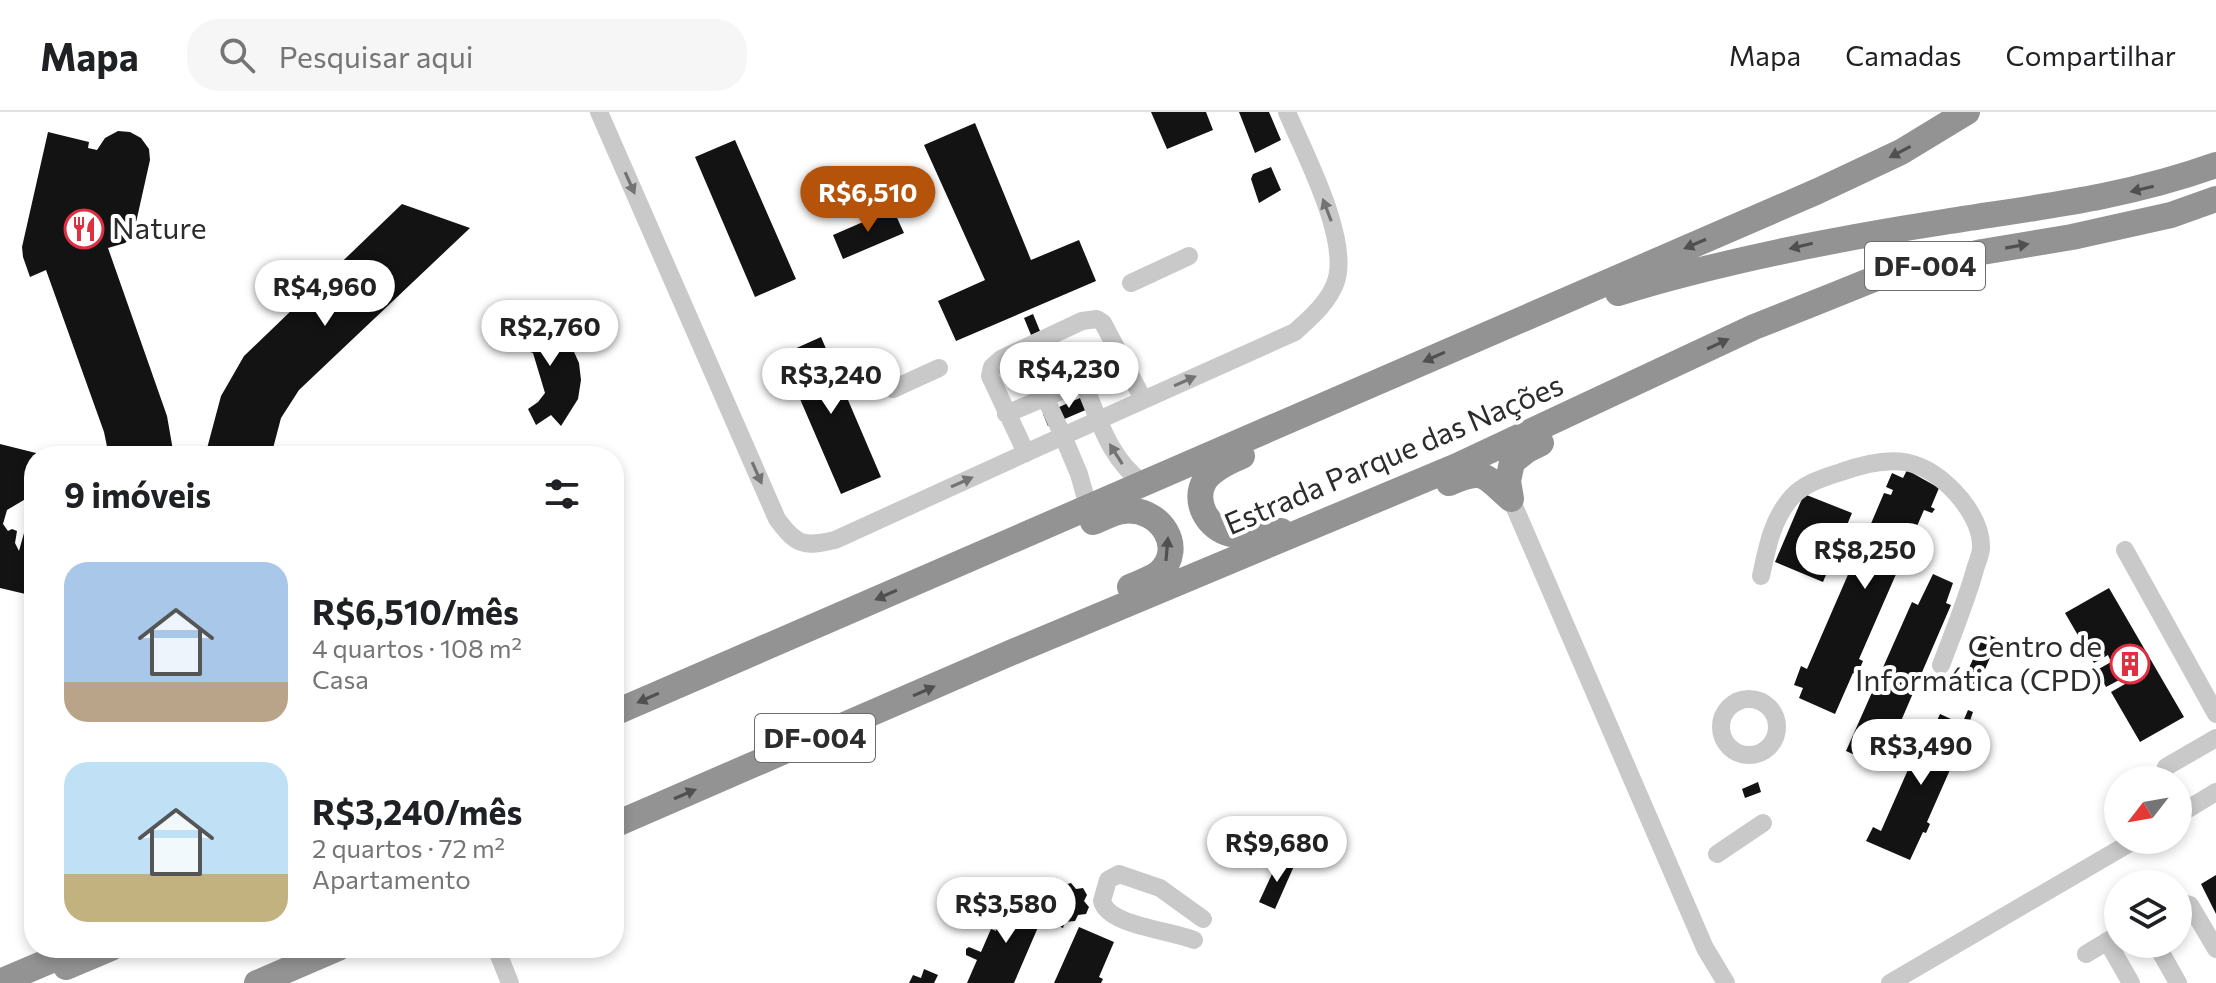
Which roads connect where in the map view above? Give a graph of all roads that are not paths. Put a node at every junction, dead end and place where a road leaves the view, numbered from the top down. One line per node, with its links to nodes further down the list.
1 (599, 112): 20 (street, one-way to 20)
2 (1287, 112): 16 (street, one-way to 2)
3 (1967, 112): 8 (highway, one-way to 8)
4 (2216, 165): 8 (highway, one-way to 8)
5 (2216, 199): 9 (highway, Estrada Parque das Nações / DF-004, one-way to 5)
6 (1189, 256): 7 (street)
7 (1131, 283)
8 (1506, 326): 14 (highway, one-way to 14)
9 (1677, 363): 22 (highway); 24 (highway, Estrada Parque das Nações / DF-004)
10 (1126, 364): 12 (street); 16 (street); 17 (street)
11 (939, 368): 13 (street)
12 (1083, 382): 15 (street); 18 (street)
13 (893, 389)
14 (1363, 390): 21 (highway); 24 (highway)
15 (1045, 397): 17 (street); 19 (street)
16 (1143, 399): 18 (street)
17 (1006, 414): 20 (street)
18 (1098, 418): 19 (street); 21 (street, one-way to 18)
19 (1063, 436): 20 (street); 23 (street)
20 (1026, 453)
21 (1143, 483): 23 (highway)
22 (1511, 499): 24 (highway); 44 (street)
23 (1088, 506): 26 (highway)
24 (1294, 534): 28 (highway, Estrada Parque das Nações / DF-004)
25 (2125, 550): 31 (street)
26 (958, 564): 28 (highway, one-way to 26); 30 (highway, one-way to 30)
27 (1761, 576): 29 (street)
28 (1015, 651): 36 (highway, Estrada Parque das Nações / DF-004, one-way to 28)
29 (1941, 665)
30 (624, 709)
31 (2216, 714)
32 (2216, 738): 33 (street)
33 (2168, 766)
34 (2216, 792): 35 (street)
35 (2192, 807)
36 (624, 823)
37 (1763, 823): 38 (street)
38 (1717, 854)
39 (2111, 854): 59 (street)
40 (2192, 908): 45 (street)
41 (1203, 919): 42 (street)
42 (1194, 940)
43 (2104, 943): 46 (street)
44 (1705, 948): 57 (street); 58 (street)
45 (2216, 949)
46 (2086, 954)
47 (56, 958): 53 (highway)
48 (88, 958): 54 (highway)
49 (316, 958): 55 (highway)
50 (500, 958): 56 (street)
51 (2121, 958): 60 (street)
52 (2164, 958): 61 (street)
53 (0, 982)
54 (32, 983)
55 (257, 983)
56 (510, 983)
57 (1714, 983)
58 (1726, 983)
59 (1890, 983)
60 (2131, 983)
61 (2178, 983)

